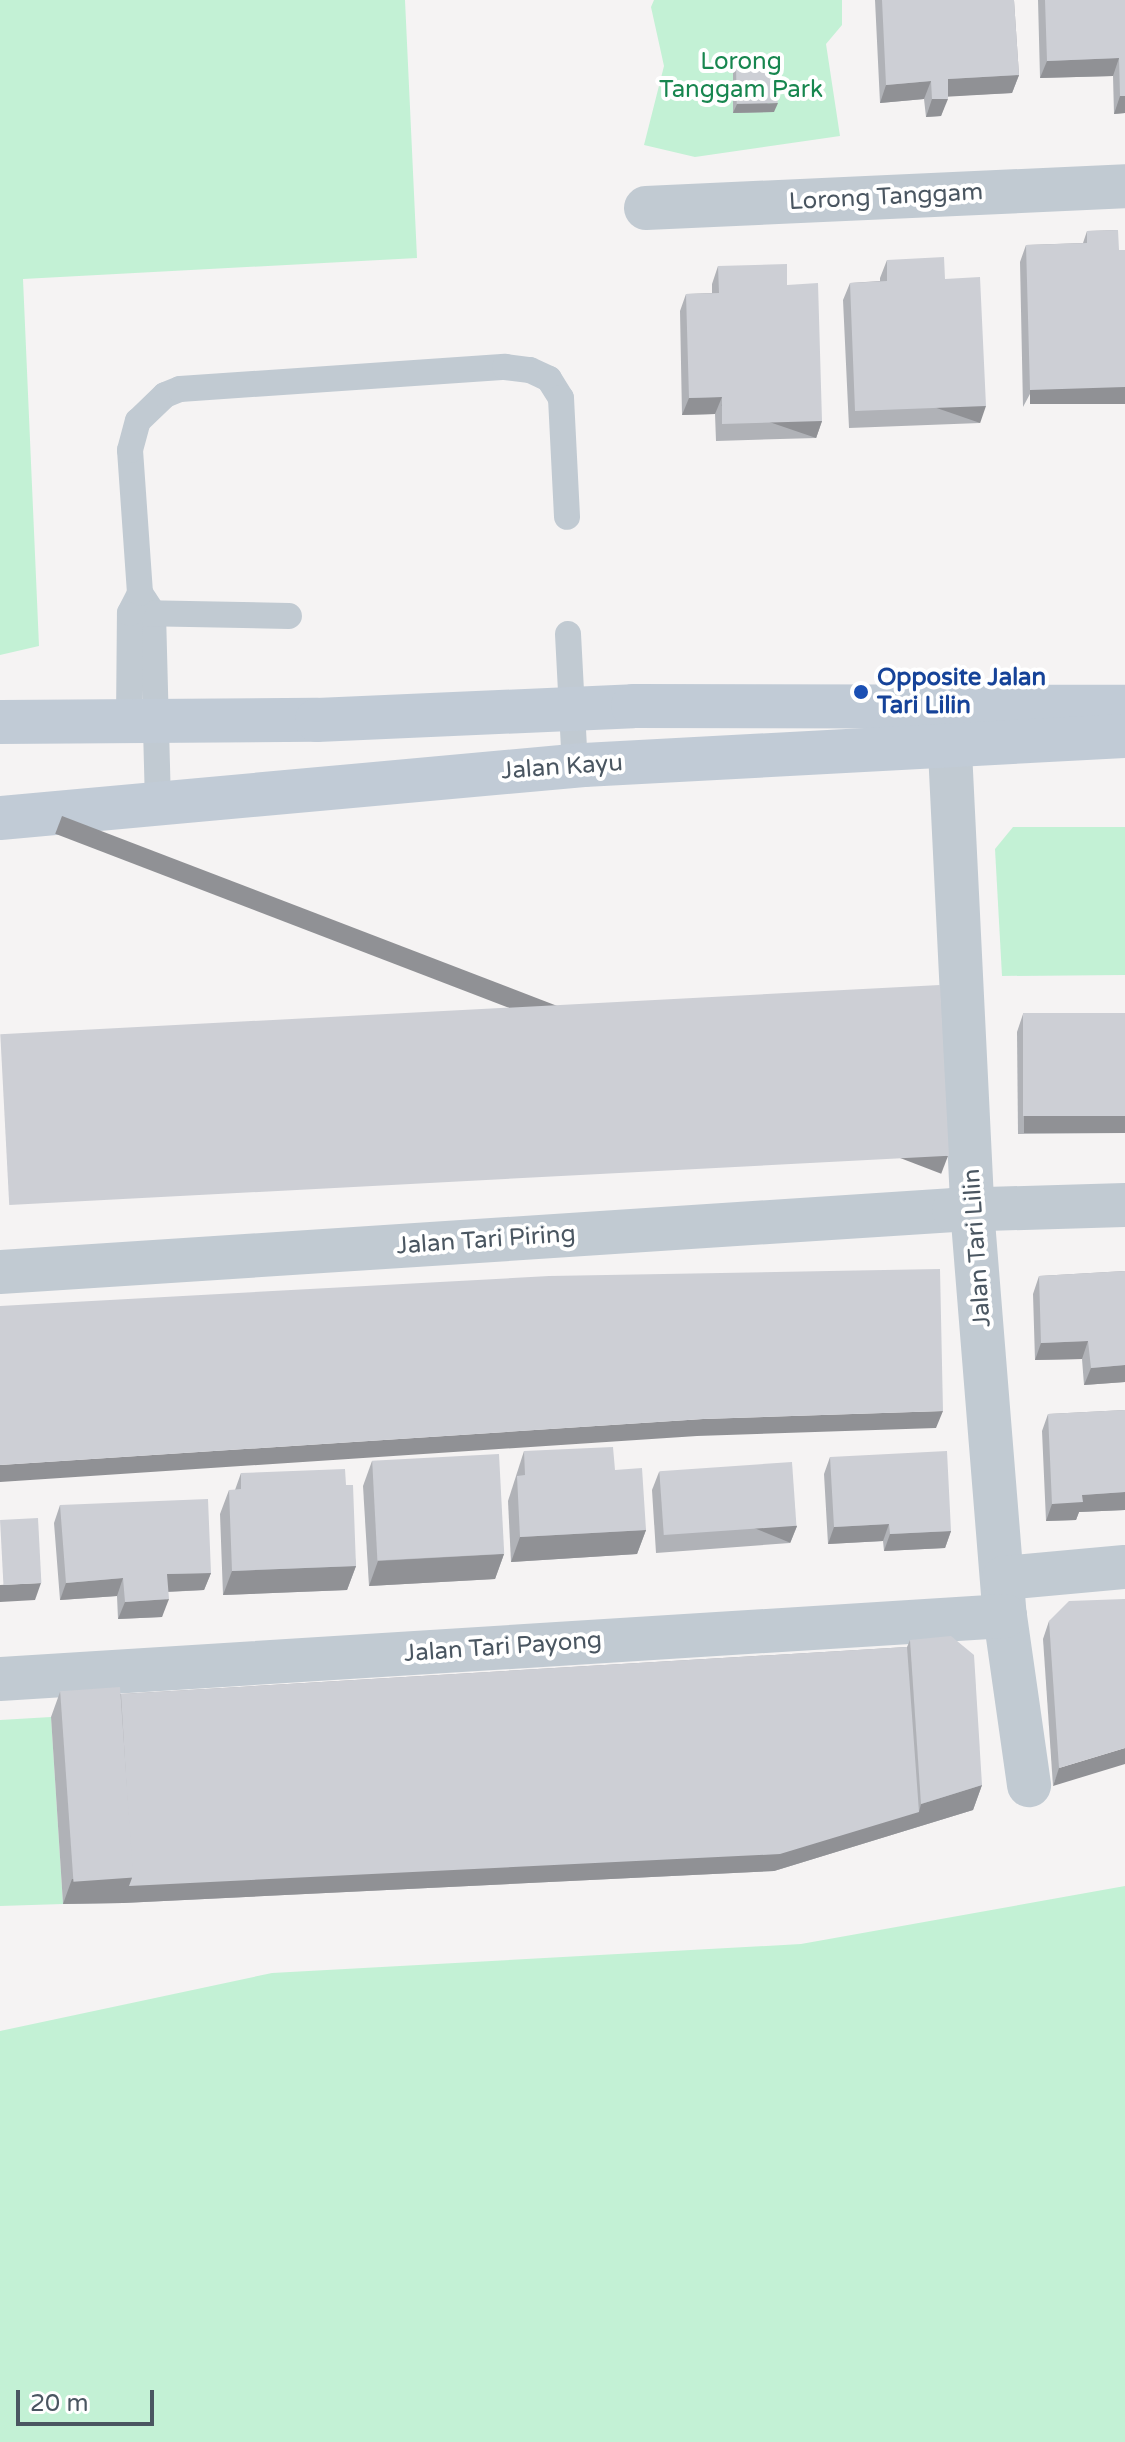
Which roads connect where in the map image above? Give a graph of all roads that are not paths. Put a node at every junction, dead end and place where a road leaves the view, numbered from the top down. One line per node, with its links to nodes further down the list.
1 (1125, 186): 2 (street, Lorong Tanggam)
2 (646, 208)
3 (567, 517): 4 (lane)
4 (141, 606): 5 (lane); 9 (lane)
5 (289, 616)
6 (568, 634): 8 (lane)
7 (1125, 707): 11 (main road, Jalan Kayu)
8 (571, 710): 9 (main road, Jalan Kayu); 11 (main road, Jalan Kayu); 13 (lane)
9 (141, 721): 10 (main road, Jalan Kayu); 14 (lane)
10 (0, 722)
11 (948, 726): 12 (main road, Jalan Kayu); 13 (main road, Jalan Kayu); 17 (street, Jalan Tari Lilin)
12 (1125, 736)
13 (575, 766): 14 (main road, Jalan Kayu)
14 (158, 802): 15 (main road, Jalan Kayu)
15 (0, 818)
16 (1125, 1205): 17 (street, Jalan Tari Piring)
17 (972, 1209): 18 (street, Jalan Tari Piring); 20 (street, Jalan Tari Lilin)
18 (0, 1272)
19 (1125, 1567): 20 (street, Jalan Tari Payong)
20 (1005, 1597): 21 (street, Jalan Tari Payong); 22 (street, Jalan Tari Lilin)
21 (0, 1679)
22 (1029, 1785)

